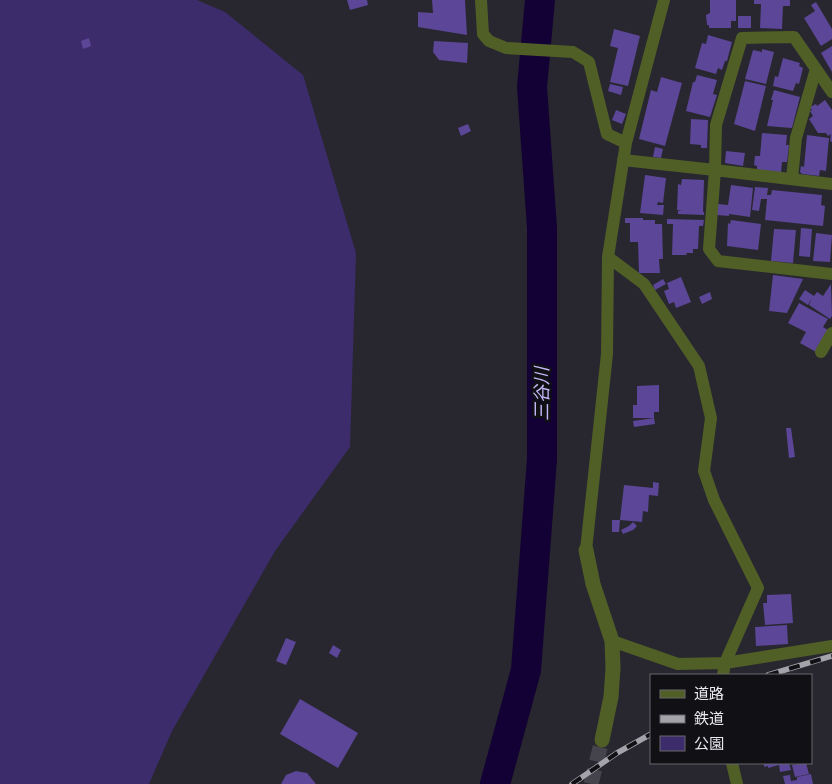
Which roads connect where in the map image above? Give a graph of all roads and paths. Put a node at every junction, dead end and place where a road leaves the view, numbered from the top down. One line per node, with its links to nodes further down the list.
1 (481, 0): 5 (street)
2 (664, 0): 5 (street)
3 (816, 69): 4 (street); 7 (street); 8 (street)
4 (832, 92)
5 (626, 143): 6 (street)
6 (623, 160): 7 (street); 10 (street)
7 (715, 170): 8 (street); 11 (street)
8 (792, 179): 9 (street)
9 (832, 184)
10 (608, 256): 14 (street); 17 (street)
11 (832, 274)
12 (832, 332): 13 (street)
13 (821, 352)
14 (586, 550): 15 (street)
15 (612, 641): 17 (street); 18 (street)
16 (832, 646): 17 (street)
17 (724, 669)
18 (602, 740)
19 (732, 764): 20 (street)
20 (737, 784)

